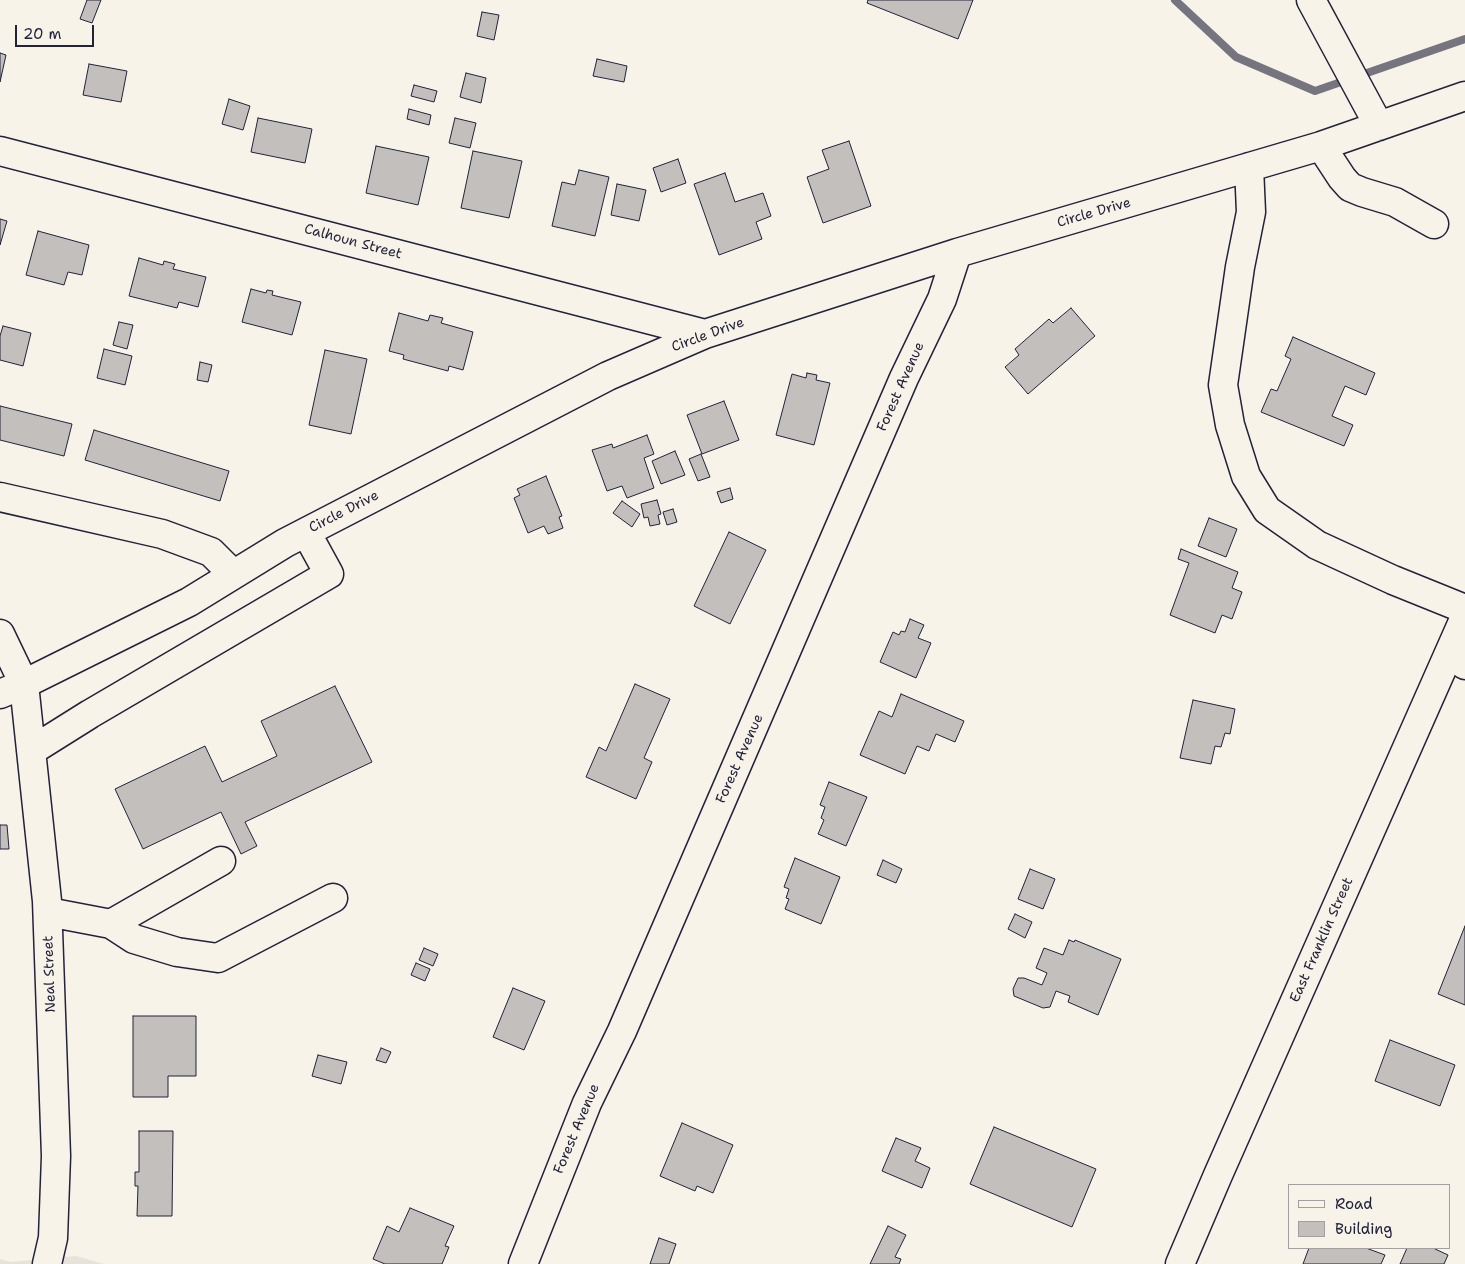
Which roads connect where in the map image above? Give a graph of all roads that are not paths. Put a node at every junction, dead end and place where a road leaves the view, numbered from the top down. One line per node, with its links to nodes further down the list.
1 (1311, 0): 3 (street)
2 (1465, 96): 3 (street, Circle Drive)
3 (1379, 126): 4 (street, Circle Drive)
4 (1321, 146): 6 (street, Circle Drive); 7 (street)
5 (0, 151): 9 (street, Calhoun Street)
6 (1249, 167): 8 (street, Circle Drive); 13 (street)
7 (1434, 224)
8 (957, 253): 9 (street, Circle Drive); 24 (street, Forest Avenue)
9 (705, 334): 11 (street, Circle Drive)
10 (0, 497): 12 (street)
11 (306, 532): 12 (street, Circle Drive); 18 (street)
12 (233, 574): 17 (street, Circle Drive)
13 (1465, 609)
14 (1465, 616): 16 (street, East Franklin Street)
15 (0, 634): 17 (street, Neal Street)
16 (1457, 659): 25 (street, East Franklin Street)
17 (12, 689): 18 (street, Neal Street)
18 (31, 751): 21 (street, Neal Street)
19 (222, 861): 22 (street)
20 (333, 898): 22 (street)
21 (48, 912): 22 (street); 23 (street, Neal Street)
22 (111, 924)
23 (47, 1264)
24 (523, 1264)
25 (1180, 1264)

